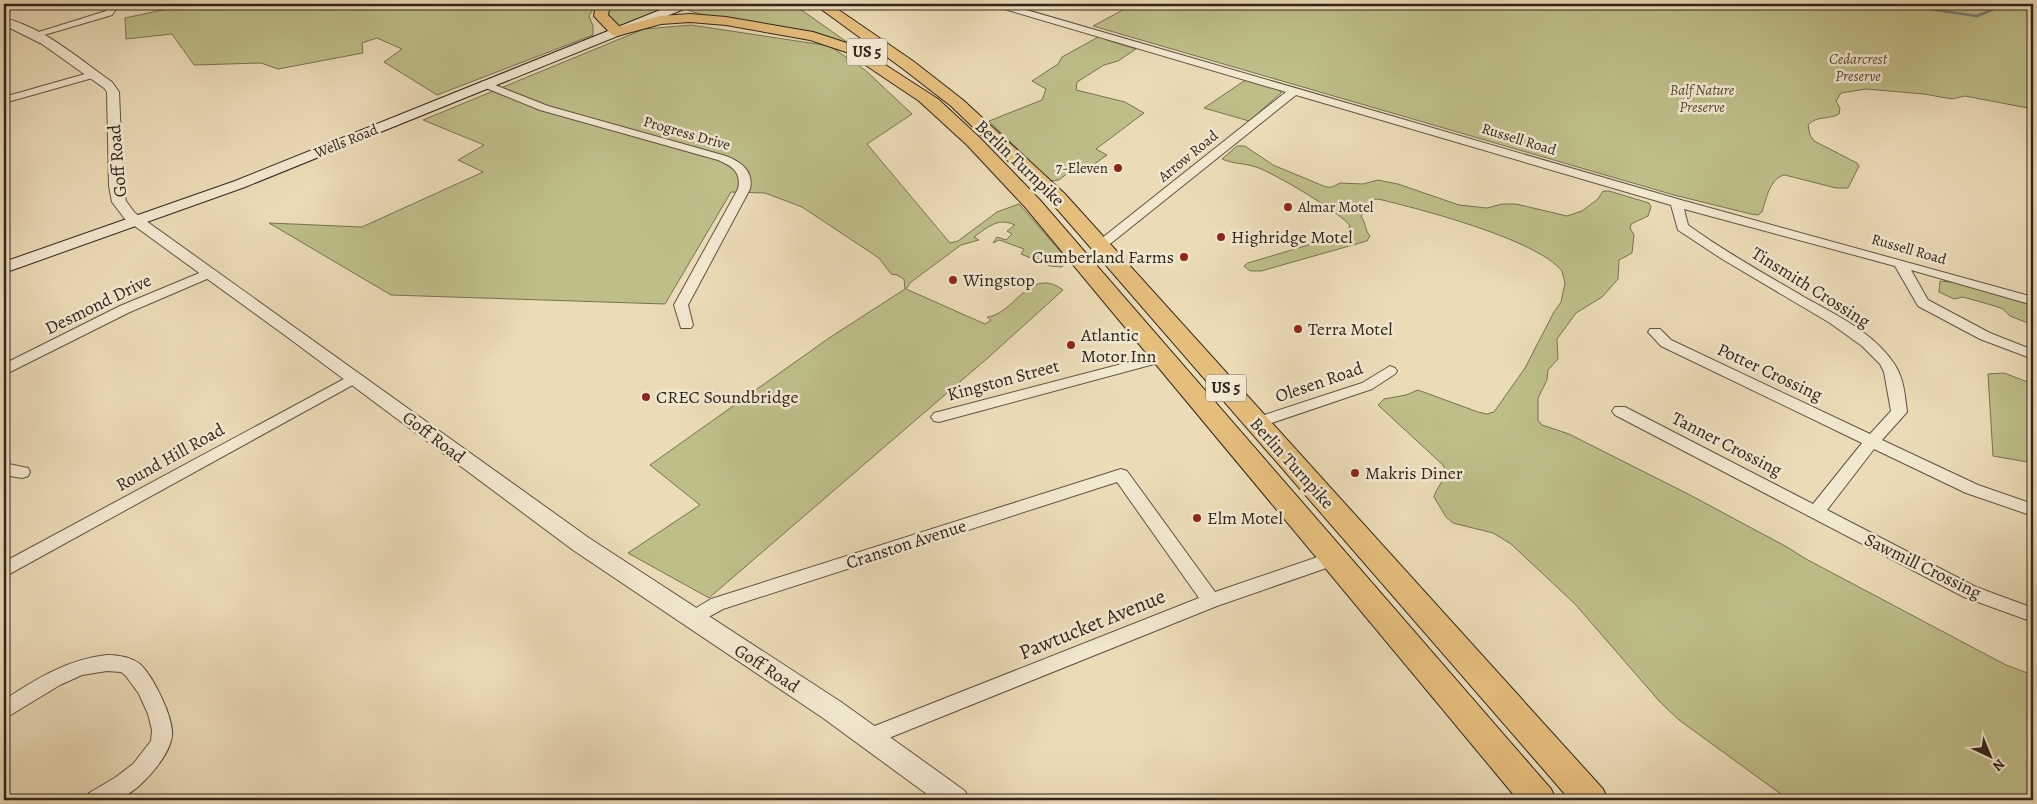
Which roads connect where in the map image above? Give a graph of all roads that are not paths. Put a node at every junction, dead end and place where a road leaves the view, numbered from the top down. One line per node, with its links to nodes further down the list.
1 (104, 4): 10 (street)
2 (603, 4): 9 (highway)
3 (844, 4): 11 (highway)
4 (997, 4): 14 (street, Russell Road)
5 (681, 5): 8 (highway); 9 (main road, Wells Road)
6 (814, 6): 11 (highway, Berlin Turnpike / US 5); 16 (highway, Berlin Turnpike / US 5)
7 (4, 21): 10 (street, Goff Road)
8 (726, 21): 9 (highway); 16 (highway)
9 (617, 32): 13 (main road, Wells Road)
10 (34, 35): 12 (street, Goff Road)
11 (874, 41): 19 (highway, Berlin Turnpike / US 5)
12 (92, 75): 15 (street); 18 (street, Goff Road)
13 (484, 84): 18 (main road, Wells Road); 25 (street, Progress Drive)
14 (1295, 90): 17 (street, Russell Road); 19 (street, Arrow Road)
15 (4, 100)
16 (932, 102): 20 (highway, Berlin Turnpike / US 5)
17 (1677, 203): 21 (street, Russell Road); 35 (street, Tinsmith Crossing)
18 (136, 221): 22 (main road, Wells Road); 23 (street, Goff Road)
19 (1101, 246): 20 (highway); 34 (highway, Berlin Turnpike / US 5)
20 (1083, 261): 28 (highway, Berlin Turnpike / US 5)
21 (1900, 263): 24 (street, Russell Road); 27 (street)
22 (4, 268)
23 (210, 273): 29 (street, Desmond Drive); 31 (street, Goff Road)
24 (2033, 301)
25 (686, 325)
26 (1655, 332): 35 (street, Potter Crossing)
27 (2033, 355)
28 (1164, 357): 33 (street, Kingston Street); 41 (highway, Berlin Turnpike / US 5)
29 (4, 370)
30 (1390, 371): 34 (street, Olesen Road)
31 (356, 378): 42 (street, Round Hill Road); 45 (street, Goff Road)
32 (1620, 411): 39 (street, Tanner Crossing)
33 (939, 417)
34 (1257, 423): 40 (highway, Berlin Turnpike / US 5)
35 (1872, 442): 38 (street, Potter Crossing); 39 (street, Tinsmith Crossing)
36 (4, 469): 37 (street)
37 (22, 472)
38 (2033, 510)
39 (1816, 512): 44 (street, Sawmill Crossing)
40 (1367, 547): 41 (highway); 51 (highway, Berlin Turnpike / US 5)
41 (1335, 558): 43 (street, Pawtucket Avenue); 50 (highway, Berlin Turnpike / US 5)
42 (4, 570)
43 (1210, 601): 45 (street, Cranston Avenue); 47 (street, Pawtucket Avenue)
44 (2033, 615)
45 (692, 619): 47 (street, Goff Road)
46 (4, 710): 48 (street)
47 (869, 737): 49 (street, Goff Road)
48 (96, 800)
49 (956, 800)
50 (1539, 800)
51 (1591, 800)

